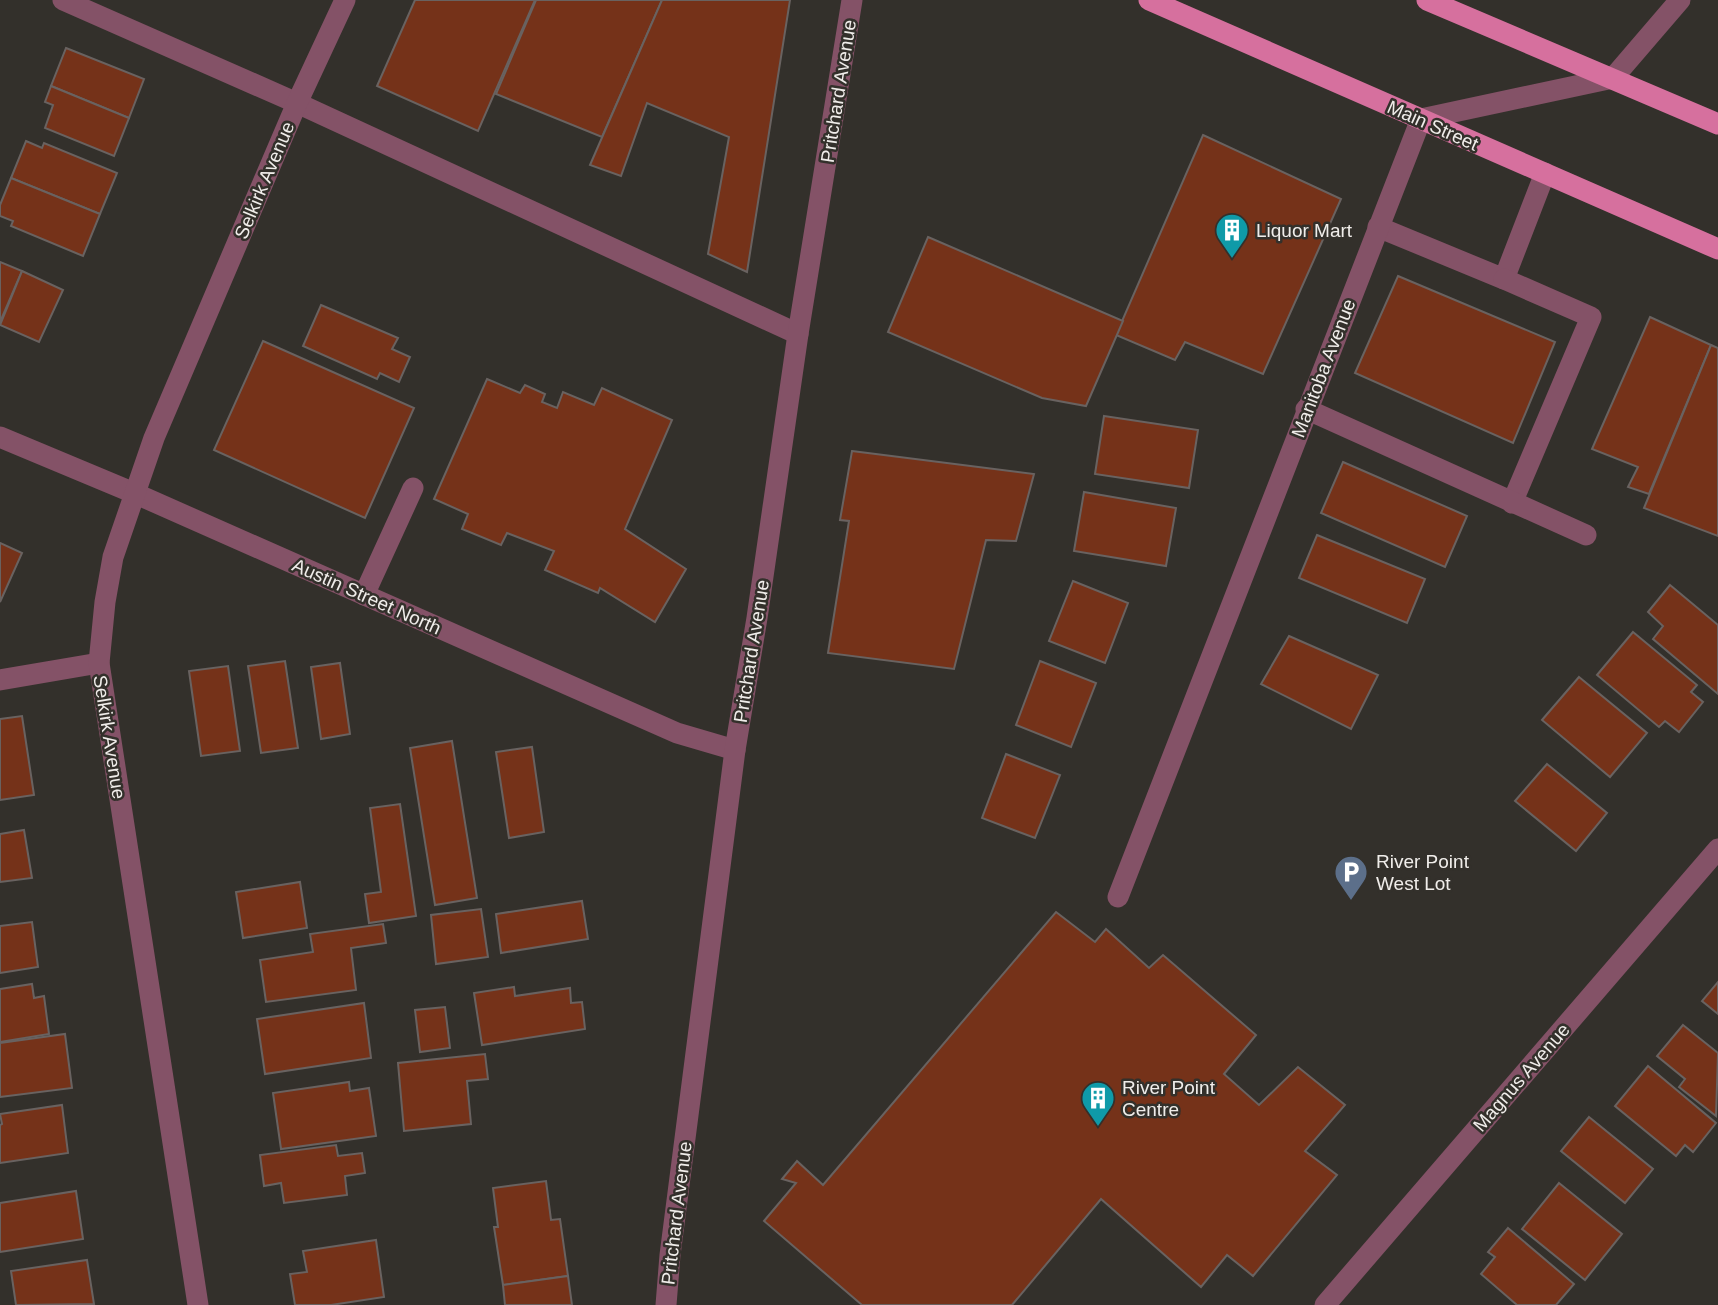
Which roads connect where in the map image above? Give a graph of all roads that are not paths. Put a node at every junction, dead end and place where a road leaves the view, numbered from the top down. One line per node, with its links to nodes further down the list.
1 (63, 0): 8 (street)
2 (345, 0): 8 (street, Selkirk Avenue)
3 (852, 0): 15 (street, Pritchard Avenue)
4 (1149, 0): 9 (main road, Main Street)
5 (1427, 0): 7 (main road)
6 (1680, 0): 7 (street)
7 (1613, 78): 9 (street); 10 (main road)
8 (297, 103): 15 (street); 19 (street, Selkirk Avenue)
9 (1421, 119): 11 (main road, Main Street); 12 (street, Manitoba Avenue)
10 (1718, 124)
11 (1545, 173): 13 (main road, Main Street); 14 (street)
12 (1378, 227): 14 (street); 16 (street, Manitoba Avenue)
13 (1718, 249)
14 (1504, 279): 20 (street)
15 (798, 334): 25 (street, Pritchard Avenue)
16 (1306, 410): 20 (street); 27 (street, Manitoba Avenue)
17 (0, 437): 19 (street, Austin Street North)
18 (413, 488): 22 (street)
19 (134, 493): 22 (street, Austin Street North); 23 (street, Selkirk Avenue)
20 (1512, 503): 21 (street)
21 (1586, 535)
22 (364, 595): 25 (street, Austin Street North)
23 (99, 663): 24 (street); 28 (street, Selkirk Avenue)
24 (0, 680)
25 (735, 750): 29 (street, Pritchard Avenue)
26 (1718, 849): 30 (street, Magnus Avenue)
27 (1118, 897)
28 (198, 1305)
29 (666, 1305)
30 (1325, 1305)

